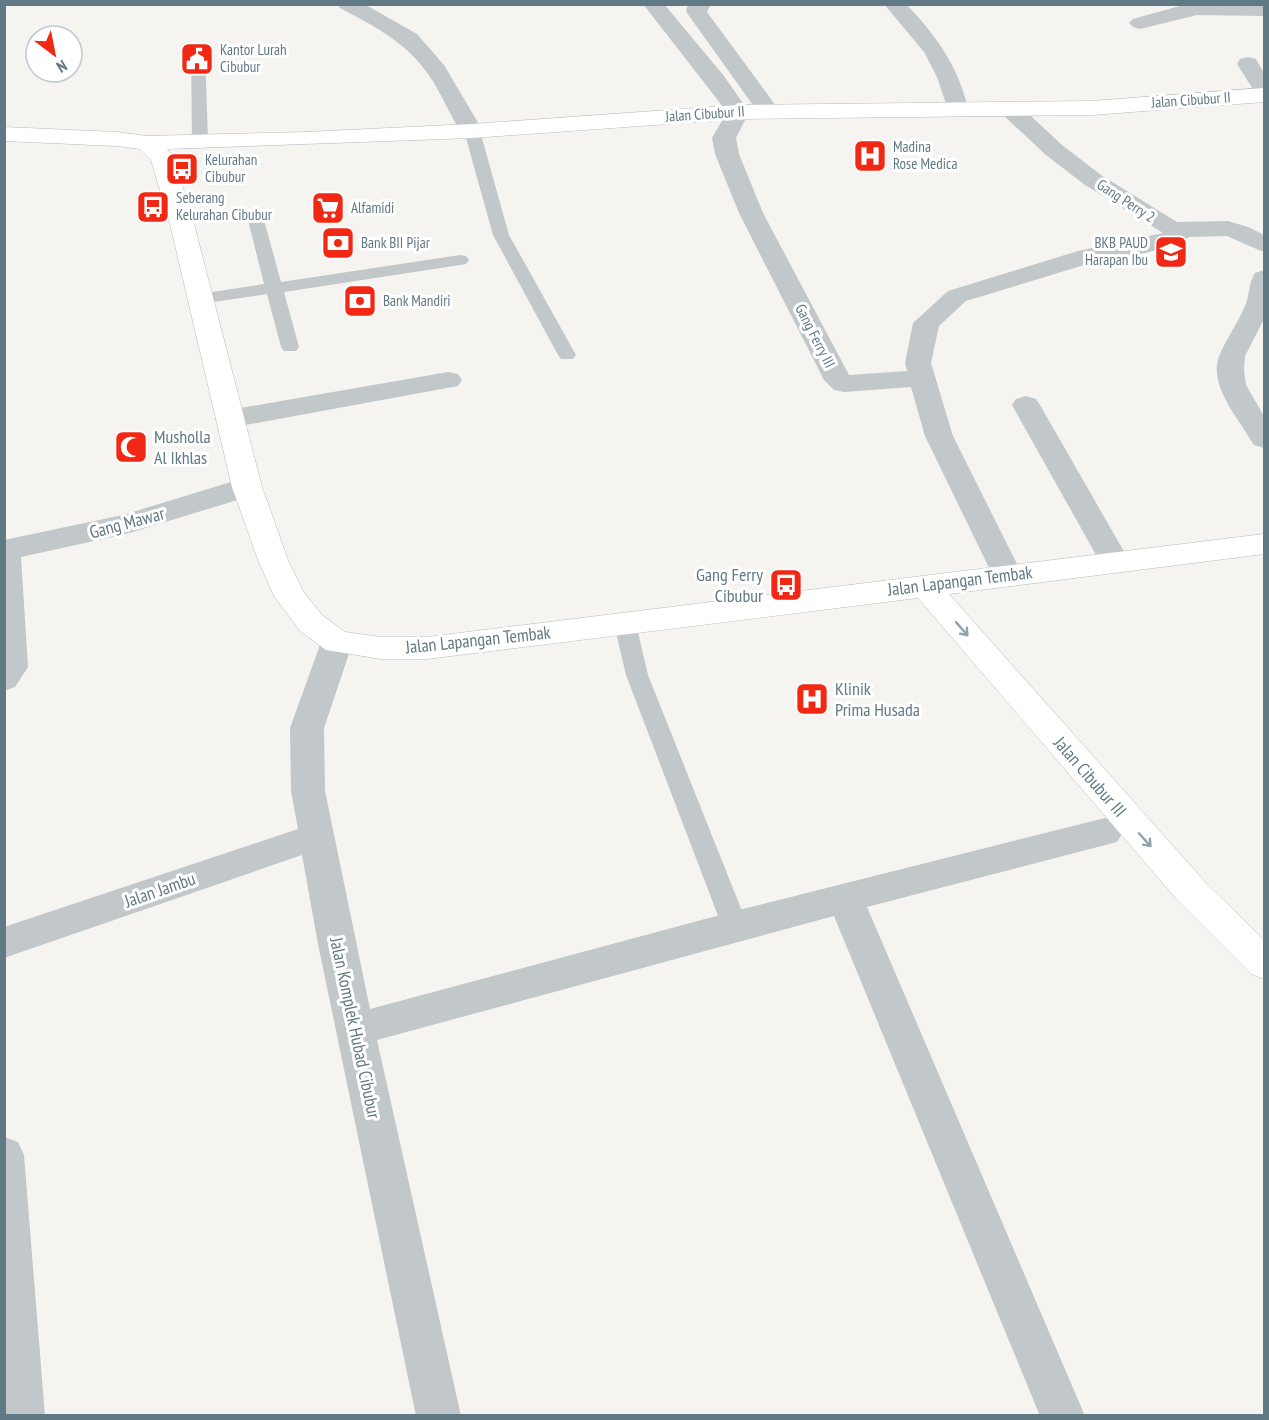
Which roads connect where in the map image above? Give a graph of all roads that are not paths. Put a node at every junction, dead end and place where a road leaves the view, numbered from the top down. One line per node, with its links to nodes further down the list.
1 (347, 4): 15 (street)
2 (653, 4): 14 (street)
3 (701, 4): 13 (street)
4 (894, 4): 11 (street)
5 (1264, 10): 6 (street)
6 (1140, 23)
7 (198, 50): 17 (lane)
8 (1248, 64): 9 (street)
9 (1264, 89)
10 (1264, 95): 12 (street, Jalan Cibubur II)
11 (957, 108): 12 (street, Jalan Cibubur II); 13 (street, Jalan Cibubur II)
12 (1010, 109): 20 (street, Gang Perry 2)
13 (768, 110): 14 (street, Jalan Cibubur II)
14 (738, 111): 15 (street, Jalan Cibubur II); 28 (street, Gang Ferry III)
15 (472, 131): 17 (street, Jalan Cibubur II); 27 (lane)
16 (4, 134): 18 (street)
17 (200, 141): 18 (street, Jalan Cibubur II)
18 (147, 143): 25 (street, Jalan Lapangan Tembak)
19 (256, 220): 24 (lane)
20 (1180, 232): 21 (street); 28 (street)
21 (1263, 250)
22 (460, 260): 24 (lane)
23 (1264, 278): 32 (street)
24 (275, 288): 25 (lane); 26 (lane)
25 (200, 299): 31 (street, Jalan Lapangan Tembak)
26 (290, 347)
27 (567, 355)
28 (922, 378): 37 (street)
29 (448, 380): 31 (street)
30 (1026, 405): 36 (street)
31 (229, 419): 33 (street, Jalan Lapangan Tembak)
32 (1264, 439)
33 (247, 487): 35 (street, Gang Mawar); 40 (street, Jalan Lapangan Tembak)
34 (1264, 544): 36 (street, Jalan Lapangan Tembak)
35 (5, 550): 41 (street)
36 (1116, 562): 37 (street, Jalan Lapangan Tembak)
37 (1007, 574): 38 (street, Jalan Lapangan Tembak)
38 (924, 585): 39 (street, Jalan Lapangan Tembak); 47 (street, Jalan Cibubur III, one-way to 47)
39 (625, 624): 40 (street, Jalan Lapangan Tembak); 45 (lane)
40 (337, 642): 43 (street, Jalan Komplek Hubad Cibubur)
41 (4, 679)
42 (1104, 832): 44 (street)
43 (315, 837): 46 (street, Jalan Jambu); 48 (street, Jalan Komplek Hubad Cibubur)
44 (845, 898): 45 (street); 52 (street)
45 (735, 926): 48 (street)
46 (4, 943)
47 (1264, 963)
48 (356, 1029): 51 (street, Jalan Komplek Hubad Cibubur)
49 (4, 1155): 50 (street)
50 (22, 1416)
51 (439, 1416)
52 (1063, 1416)

